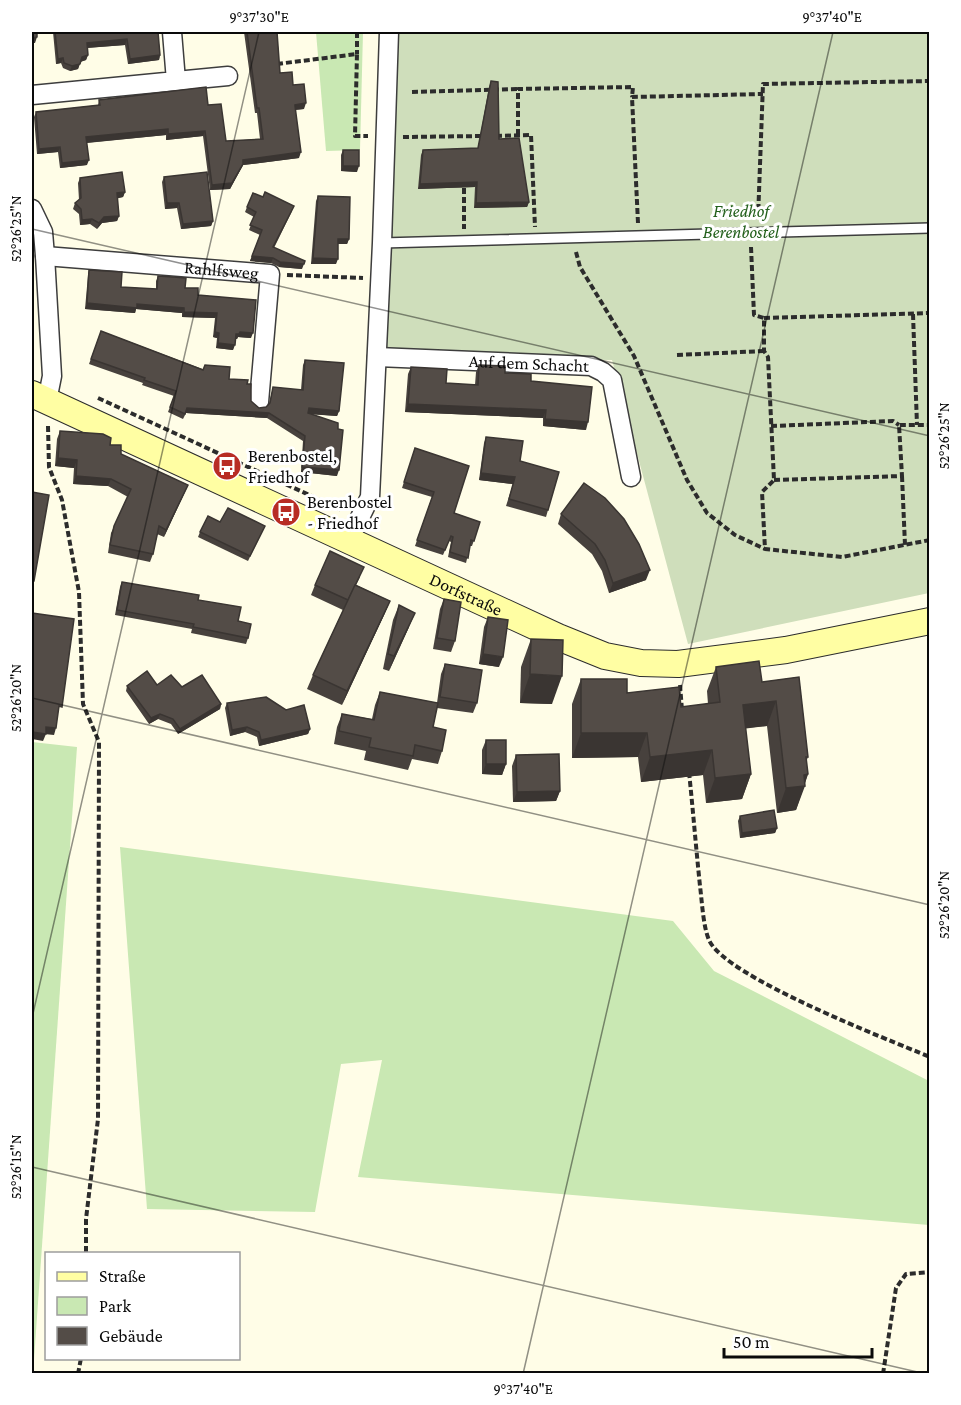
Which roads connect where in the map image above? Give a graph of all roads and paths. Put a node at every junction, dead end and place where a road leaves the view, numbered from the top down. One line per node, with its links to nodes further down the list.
1 (171, 32): 7 (street)
2 (357, 32): 4 (path)
3 (389, 32): 15 (street)
4 (357, 54): 5 (path); 15 (path)
5 (275, 64)
6 (228, 76): 7 (street)
7 (176, 81): 12 (street)
8 (930, 81): 11 (path)
9 (518, 89): 10 (path); 13 (path); 14 (path)
10 (412, 92)
11 (763, 94): 13 (path); 19 (path)
12 (32, 95)
13 (632, 97): 20 (path)
14 (518, 135): 15 (path); 22 (path)
15 (386, 137): 24 (street)
16 (464, 188): 23 (path)
17 (32, 209): 25 (street)
18 (930, 228): 19 (lane)
19 (754, 232): 20 (lane); 30 (path)
20 (638, 236): 21 (lane)
21 (572, 238): 22 (lane); 47 (path)
22 (535, 239): 23 (lane)
23 (464, 241): 24 (lane)
24 (382, 243): 27 (street)
25 (45, 256): 26 (street, Rahlfsweg); 35 (street)
26 (270, 274): 27 (path); 36 (street, Rahlfsweg)
27 (381, 277): 33 (street)
28 (930, 313): 29 (path)
29 (913, 314): 30 (path); 38 (path)
30 (764, 318): 31 (path)
31 (764, 351): 32 (path); 40 (path)
32 (677, 355)
33 (377, 357): 42 (street, Auf dem Schacht); 44 (street)
34 (94, 396): 44 (path)
35 (39, 397): 44 (street, Dorfstraße); 53 (path)
36 (259, 402)
37 (899, 425): 38 (path); 40 (path); 41 (path)
38 (917, 425): 39 (path)
39 (930, 425)
40 (771, 426): 43 (path)
41 (902, 476): 43 (path); 46 (path)
42 (631, 477)
43 (774, 480): 47 (path)
44 (354, 530): 49 (street, Dorfstraße)
45 (930, 540): 46 (path)
46 (905, 545): 47 (path)
47 (765, 549)
48 (930, 621): 49 (street, Dorfstraße)
49 (678, 664): 50 (path)
50 (684, 721)
51 (688, 766): 52 (path)
52 (930, 1057)
53 (86, 1252)
54 (930, 1272): 55 (path)
55 (883, 1374)

